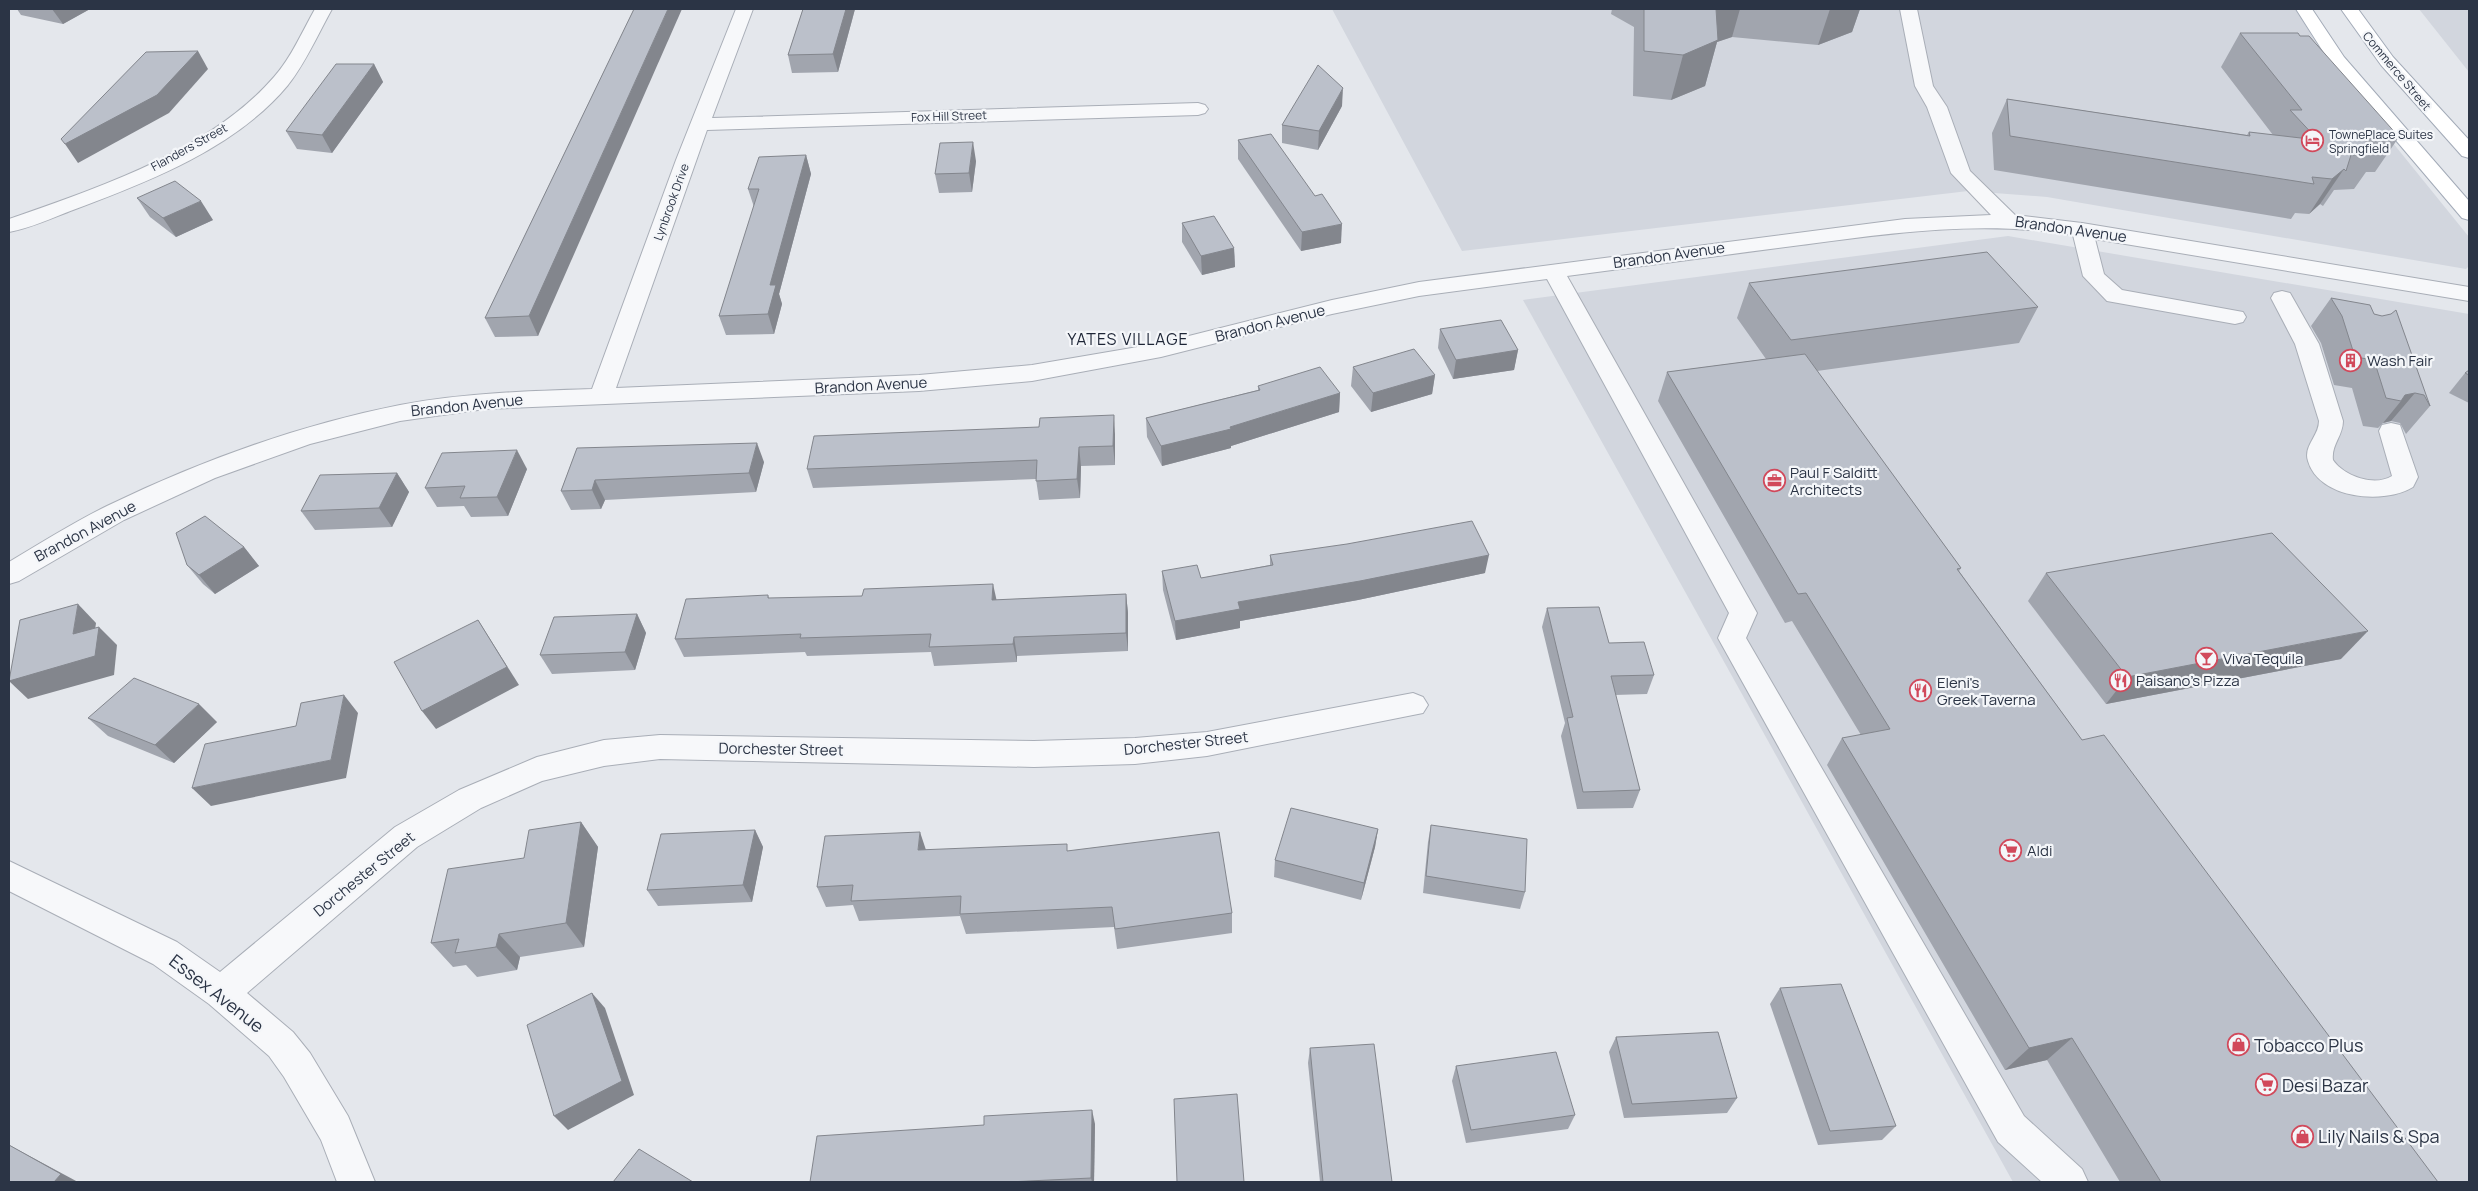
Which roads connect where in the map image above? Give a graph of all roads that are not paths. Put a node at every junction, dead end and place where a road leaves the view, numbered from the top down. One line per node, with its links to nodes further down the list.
1 (323, 9): 11 (street, Flanders Street)
2 (744, 9): 7 (street, Lynbrook Drive)
3 (1908, 9): 10 (street)
4 (2304, 9): 9 (main road)
5 (2350, 11): 8 (main road, Commerce Street)
6 (1198, 108): 7 (street, Fox Hill Street)
7 (700, 124): 17 (street, Lynbrook Drive)
8 (2469, 152)
9 (2469, 214)
10 (2008, 220): 12 (street, Brandon Avenue); 13 (street, Brandon Avenue)
11 (9, 226)
12 (2082, 229): 14 (street, Brandon Avenue); 16 (street)
13 (1553, 270): 17 (street, Brandon Avenue); 24 (street)
14 (2469, 294)
15 (2282, 298): 18 (street)
16 (2235, 317)
17 (601, 396): 19 (street, Brandon Avenue)
18 (2391, 431)
19 (9, 574)
20 (1413, 705): 22 (street, Dorchester Street)
21 (9, 875): 22 (street, Essex Avenue)
22 (221, 993): 23 (street, Essex Avenue)
23 (356, 1182)
24 (2070, 1182)

